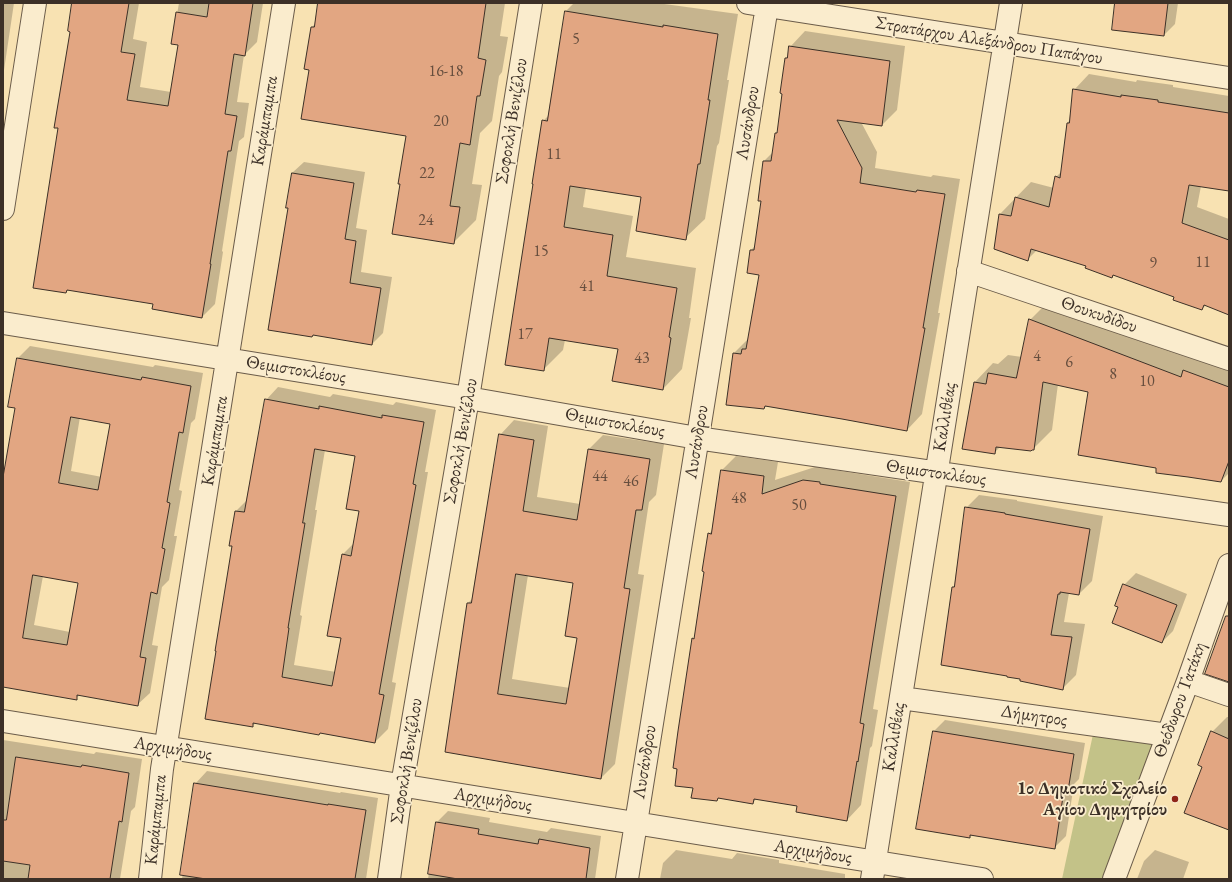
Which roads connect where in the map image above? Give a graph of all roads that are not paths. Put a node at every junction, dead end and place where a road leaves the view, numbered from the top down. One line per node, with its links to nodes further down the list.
1 (35, 3): 8 (street)
2 (284, 3): 11 (street, Καράμπαμπα)
3 (531, 3): 13 (street, Σοφοκλή Βενιζέλου)
4 (1011, 3): 6 (street, Καλλιθέας)
5 (758, 4): 6 (street, Στρατάρχου Αλεξάνδρου Παπάγου); 14 (street, Λυσάνδρου)
6 (1005, 43): 7 (street, Στρατάρχου Αλεξάνδρου Παπάγου); 9 (street, Καλλιθέας)
7 (1229, 78)
8 (3, 209)
9 (968, 271): 12 (street, Θουκυδίδου); 15 (street, Καλλιθέας)
10 (3, 323): 11 (street, Θεμιστοκλέους)
11 (228, 358): 13 (street, Θεμιστοκλέους); 23 (street, Καράμπαμπα)
12 (1229, 358)
13 (468, 398): 14 (street, Θεμιστοκλέους); 24 (street, Σοφοκλή Βενιζέλου)
14 (698, 438): 15 (street, Θεμιστοκλέους); 25 (street, Λυσάνδρου)
15 (936, 473): 16 (street, Θεμιστοκλέους); 20 (street, Καλλιθέας)
16 (1229, 515)
17 (1229, 565): 18 (street, Θεόδωρου Τατάκη)
18 (1188, 681): 19 (street); 22 (street, Θεόδωρου Τατάκη)
19 (1229, 695)
20 (901, 698): 22 (street, Δήμητρος); 26 (street, Καλλιθέας)
21 (3, 721): 23 (street, Αρχιμήδους)
22 (1168, 735): 31 (street, Θεόδωρου Τατάκη)
23 (166, 747): 24 (street, Αρχιμήδους); 27 (street, Καράμπαμπα)
24 (402, 785): 25 (street, Αρχιμήδους); 28 (street, Σοφοκλή Βενιζέλου)
25 (635, 823): 26 (street, Αρχιμήδους); 29 (street, Λυσάνδρου)
26 (873, 870): 30 (street, Αρχιμήδους)
27 (150, 879)
28 (389, 879)
29 (627, 879)
30 (982, 879)
31 (1114, 879)

